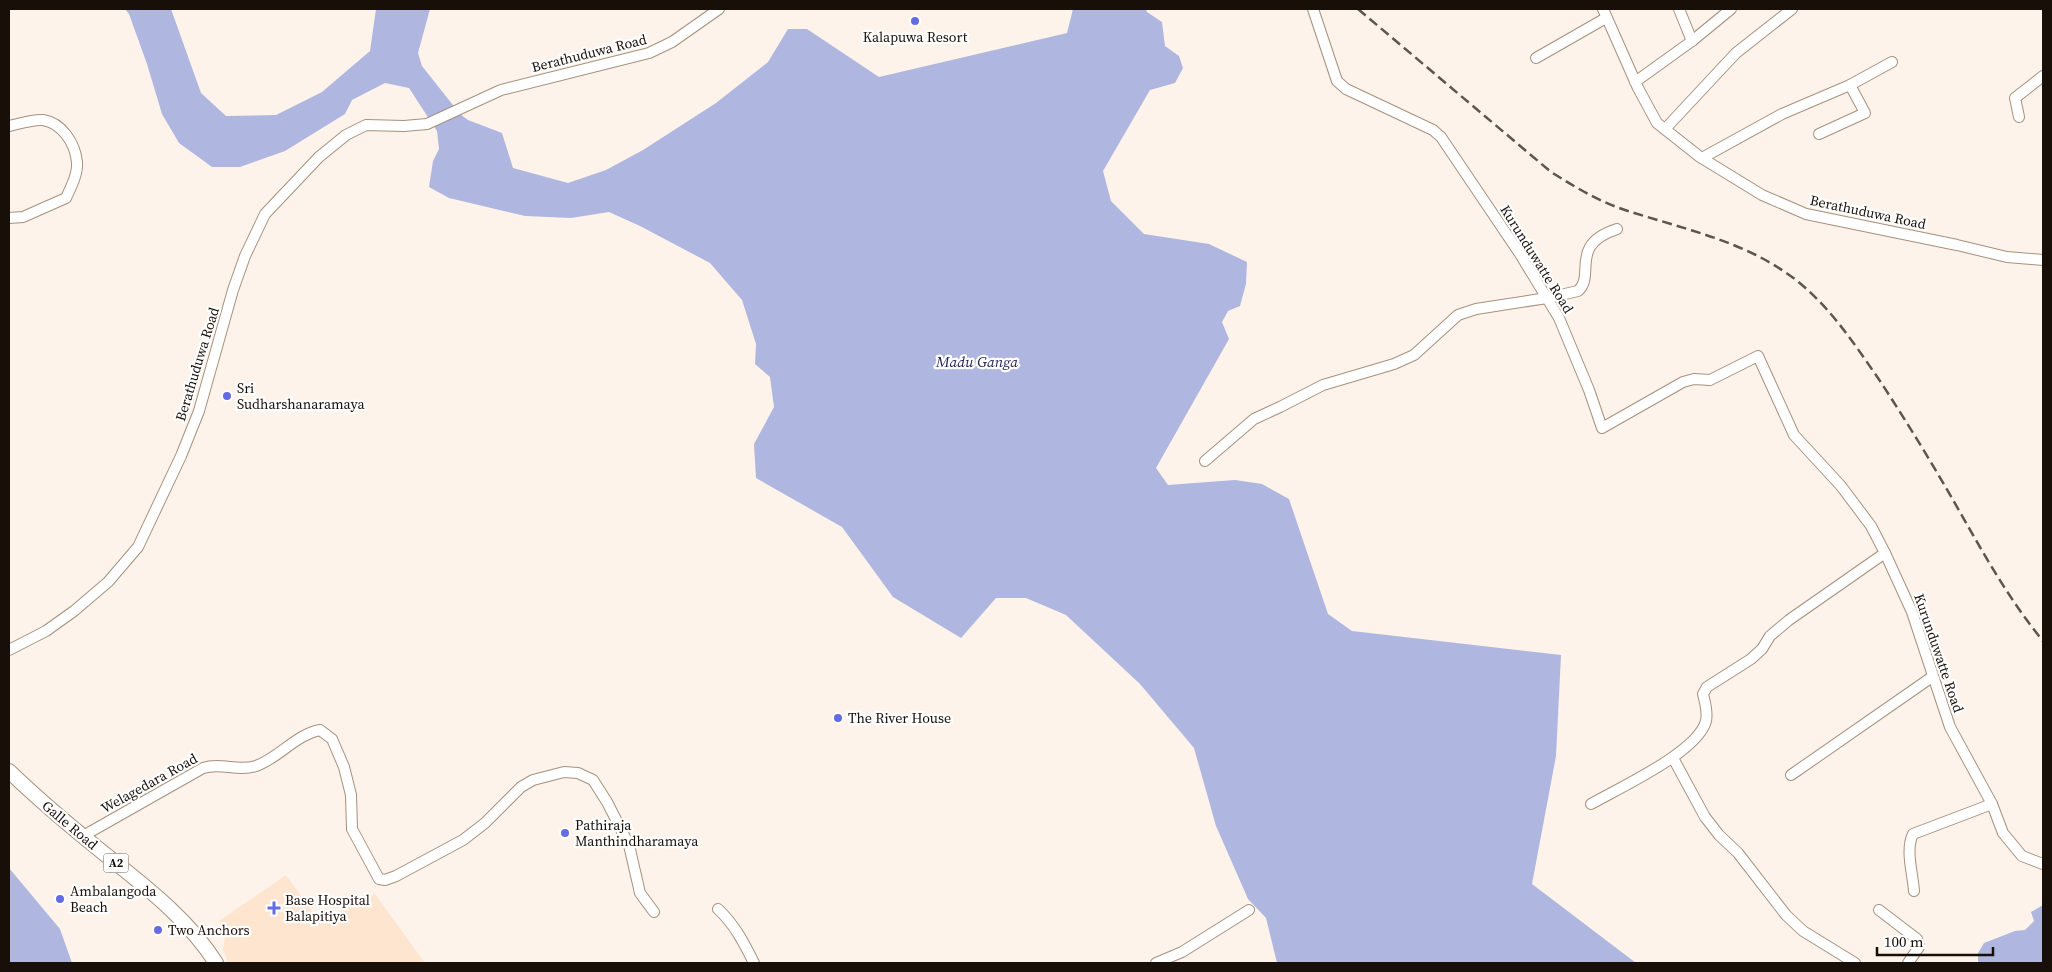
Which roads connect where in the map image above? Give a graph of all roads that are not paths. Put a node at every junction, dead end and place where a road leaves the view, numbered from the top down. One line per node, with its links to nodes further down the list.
1 (719, 9): 24 (street, Berathuduwa Road)
2 (1313, 9): 21 (street, Kurunduwatte Road)
3 (1679, 9): 7 (street)
4 (1731, 9): 7 (street)
5 (1792, 9): 15 (street)
6 (1604, 13): 8 (street); 11 (street, Berathuduwa Road)
7 (1692, 41): 11 (street)
8 (1536, 58)
9 (1892, 62): 12 (street)
10 (2043, 76): 13 (street)
11 (1635, 82): 15 (street, Berathuduwa Road)
12 (1850, 85): 16 (street); 17 (street)
13 (2019, 117)
14 (9, 126): 18 (street)
15 (1665, 129): 17 (street, Berathuduwa Road)
16 (1819, 134)
17 (1702, 158): 20 (street, Berathuduwa Road)
18 (9, 218)
19 (1617, 228): 21 (street)
20 (2043, 260)
21 (1547, 298): 22 (street); 23 (street, Kurunduwatte Road)
22 (1205, 461)
23 (1886, 553): 25 (street, Kurunduwatte Road); 26 (street)
24 (9, 649)
25 (1932, 677): 28 (street); 30 (street, Kurunduwatte Road)
26 (1672, 758): 29 (street); 41 (street)
27 (9, 772): 31 (highway, Galle Road / A2)
28 (1791, 775)
29 (1591, 804)
30 (1992, 804): 32 (street, Kurunduwatte Road); 33 (street)
31 (83, 836): 37 (street, Welagedara Road); 38 (highway, Galle Road / A2)
32 (2043, 864)
33 (1914, 891)
34 (718, 909): 39 (street)
35 (1249, 910): 40 (street)
36 (1879, 910): 42 (street)
37 (654, 912)
38 (216, 963)
39 (754, 963)
40 (1156, 963)
41 (1855, 963)
42 (1908, 963)

